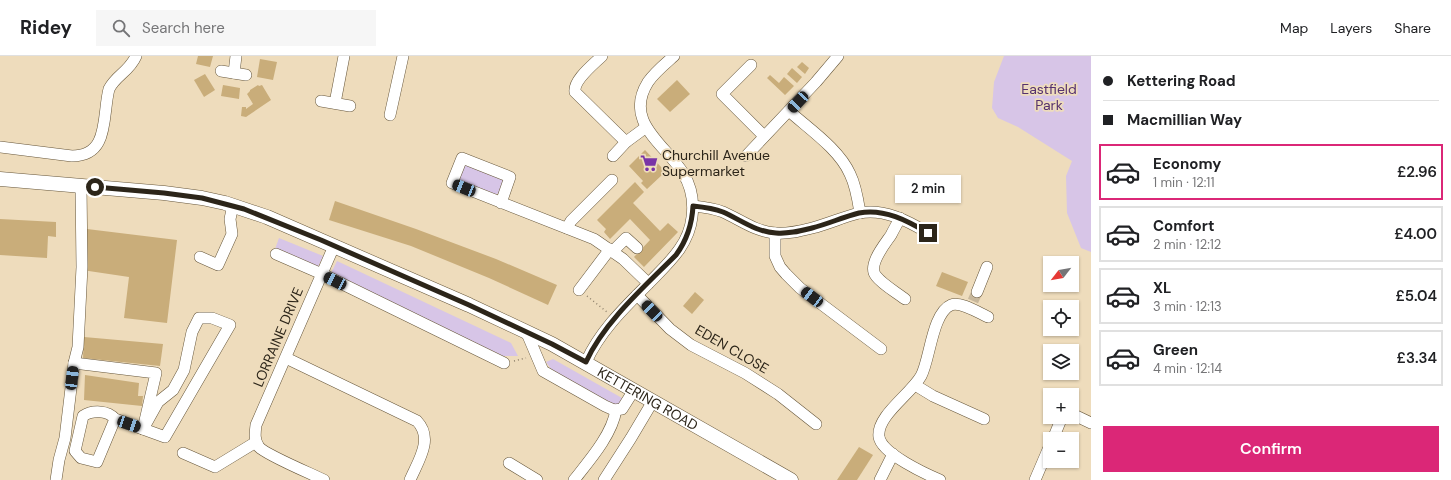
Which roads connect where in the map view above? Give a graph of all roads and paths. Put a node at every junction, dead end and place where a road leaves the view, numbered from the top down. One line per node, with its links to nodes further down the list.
1 (136, 56): 20 (street)
2 (236, 56): 10 (street)
3 (344, 56): 13 (street)
4 (403, 56): 16 (street)
5 (602, 56): 19 (street)
6 (674, 56): 17 (street)
7 (838, 56): 15 (street)
8 (751, 65): 18 (street)
9 (221, 71): 10 (street)
10 (234, 73): 11 (street)
11 (246, 76)
12 (321, 101): 13 (street)
13 (336, 103): 14 (street)
14 (350, 106)
15 (789, 111): 18 (street); 29 (street)
16 (390, 115)
17 (645, 128): 19 (street); 28 (street)
18 (764, 136): 22 (street)
19 (626, 142): 21 (street)
20 (0, 148)
21 (613, 156)
22 (746, 156)
23 (0, 179): 25 (main road, KETTERING ROAD)
24 (612, 180): 31 (street)
25 (81, 186): 27 (main road, KETTERING ROAD); 54 (street)
26 (501, 203): 26 (street); 31 (street)
27 (233, 205): 34 (main road, KETTERING ROAD); 38 (street)
28 (693, 206): 32 (street); 41 (street)
29 (860, 213): 30 (street); 32 (street)
30 (900, 218): 33 (street); 44 (street)
31 (567, 228): 36 (street)
32 (775, 233): 50 (street)
33 (928, 233)
34 (334, 246): 40 (street, LORRAINE DRIVE); 48 (main road, KETTERING ROAD)
35 (637, 248): 36 (street)
36 (611, 250): 41 (street); 42 (street)
37 (276, 254): 40 (street)
38 (200, 257)
39 (987, 267): 45 (street)
40 (322, 274): 51 (street, LORRAINE DRIVE); 55 (street)
41 (648, 283): 43 (street)
42 (579, 290): 47 (path)
43 (637, 295): 47 (street); 64 (street, EDEN CLOSE)
44 (905, 299)
45 (973, 300): 46 (street); 56 (street)
46 (988, 317)
47 (615, 318): 53 (street)
48 (526, 331): 49 (main road, KETTERING ROAD); 52 (street)
49 (552, 344): 52 (street); 53 (main road, KETTERING ROAD)
50 (881, 348)
51 (286, 358): 66 (street, LORRAINE DRIVE); 73 (street)
52 (538, 360): 55 (path); 59 (street)
53 (586, 362): 57 (main road, KETTERING ROAD)
54 (74, 363): 65 (street); 71 (street)
55 (504, 363)
56 (915, 385): 62 (street); 68 (street)
57 (634, 390): 58 (main road, KETTERING ROAD); 59 (street)
58 (653, 401): 76 (street); 77 (main road, KETTERING ROAD)
59 (616, 410): 75 (street)
60 (1079, 417): 63 (street)
61 (115, 419): 61 (street); 65 (street)
62 (984, 419)
63 (1091, 423)
64 (816, 424)
65 (143, 429): 65 (street)
66 (256, 442): 67 (street); 72 (street)
67 (183, 453)
68 (893, 454): 78 (street); 79 (street)
69 (1043, 461): 80 (street)
70 (509, 463): 74 (street)
71 (56, 480)
72 (324, 480)
73 (410, 480)
74 (537, 480)
75 (574, 480)
76 (604, 480)
77 (791, 480)
78 (880, 480)
79 (940, 480)
80 (1035, 480)

